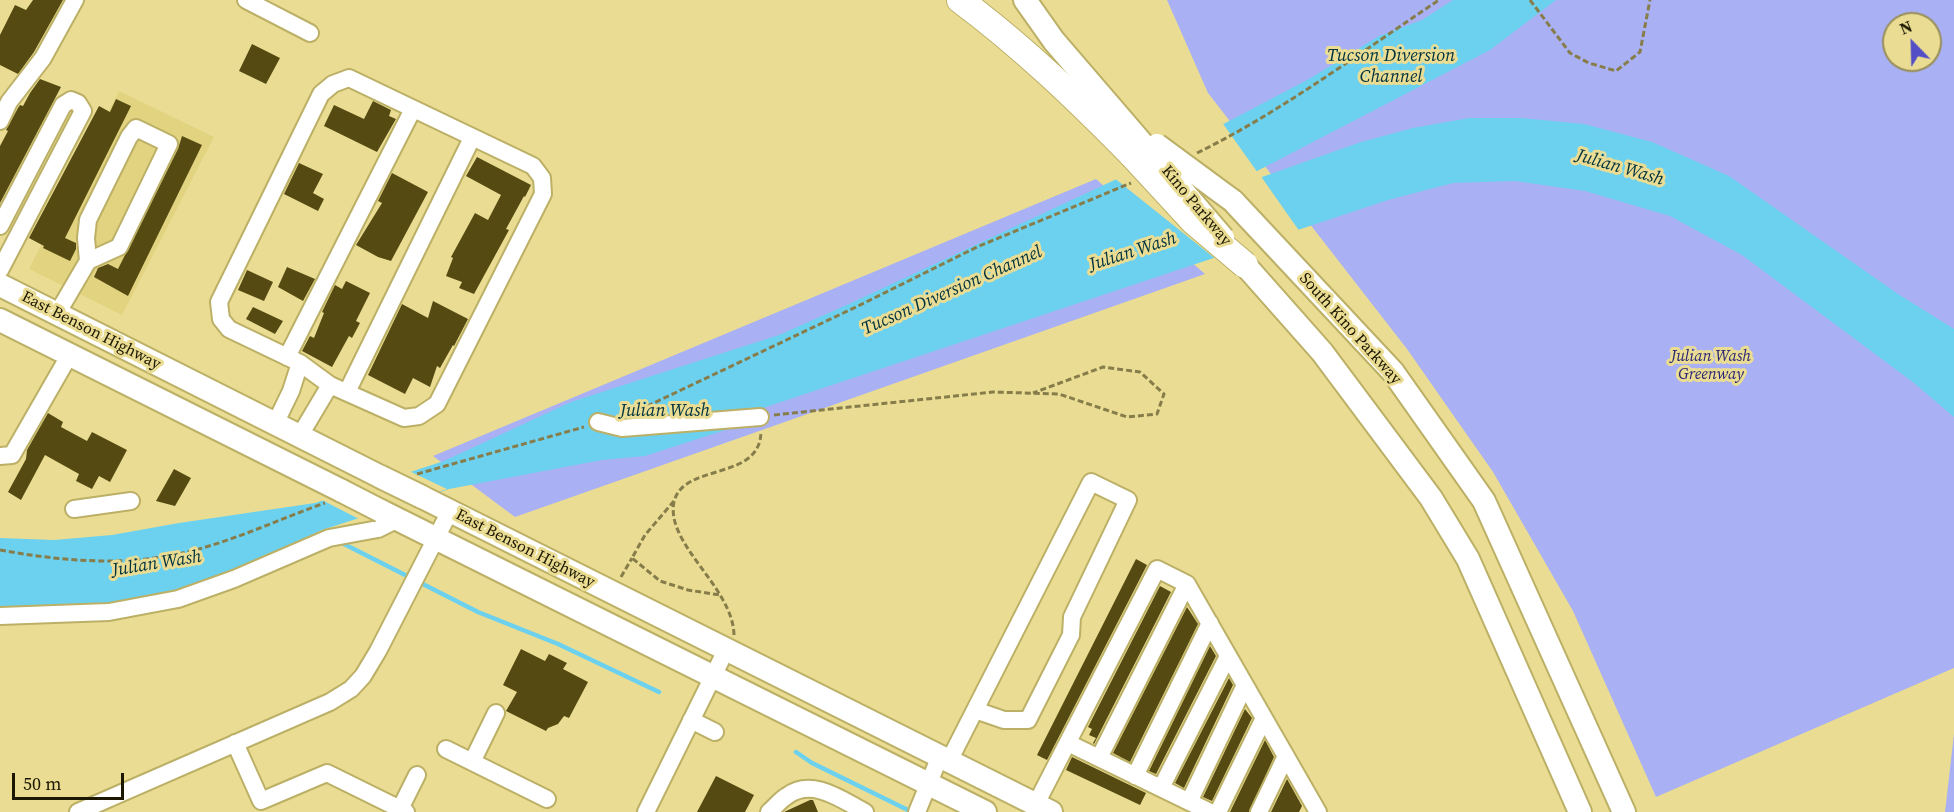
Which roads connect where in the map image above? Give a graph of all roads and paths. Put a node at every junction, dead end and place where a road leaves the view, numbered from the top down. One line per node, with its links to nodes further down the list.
1 (75, 0): 11 (street)
2 (246, 0): 9 (street)
3 (960, 0): 13 (highway)
4 (1025, 0): 13 (main road, South Kino Parkway)
5 (1037, 0): 13 (main road, South Kino Parkway)
6 (1439, 0): 14 (path)
7 (1530, 0): 8 (path)
8 (1650, 0)
9 (310, 33)
10 (413, 109): 12 (street); 25 (street); 25 (street)
11 (1, 116)
12 (472, 138): 28 (street); 28 (street)
13 (1145, 149): 18 (highway, bridge); 84 (main road, South Kino Parkway, bridge)
14 (1195, 153)
15 (1134, 182): 30 (path)
16 (0, 226): 19 (street)
17 (88, 261): 17 (street); 21 (street)
18 (1245, 265): 83 (main road)
19 (0, 270)
20 (0, 285): 21 (main road, East Benson Highway)
21 (57, 314): 23 (main road, East Benson Highway)
22 (0, 320): 24 (main road, East Benson Highway)
23 (107, 339): 26 (main road); 33 (main road, East Benson Highway)
24 (70, 354): 26 (main road, East Benson Highway); 35 (street)
25 (293, 360): 27 (street); 33 (street)
26 (94, 367): 37 (main road, East Benson Highway)
27 (330, 385): 28 (street); 34 (street)
28 (347, 392)
29 (1033, 393): 29 (path); 31 (path)
30 (630, 412)
31 (760, 417): 32 (street); 39 (path)
32 (598, 422): 36 (path)
33 (275, 424): 34 (main road, East Benson Highway)
34 (299, 437): 41 (main road, East Benson Highway, bridge)
35 (0, 456)
36 (411, 476)
37 (338, 496): 42 (main road, East Benson Highway, bridge); 44 (path)
38 (131, 501): 40 (street)
39 (674, 501): 46 (path); 46 (path)
40 (74, 509)
41 (450, 511): 43 (street); 49 (main road, East Benson Highway)
42 (390, 515): 43 (main road, East Benson Highway); 47 (street)
43 (436, 538): 51 (main road, East Benson Highway); 58 (street)
44 (0, 550)
45 (1187, 584): 48 (street); 59 (street); 63 (street)
46 (720, 595): 49 (path)
47 (0, 616)
48 (1210, 623): 50 (street); 66 (street)
49 (726, 650): 51 (street); 62 (main road, East Benson Highway)
50 (1228, 656): 52 (street); 68 (street)
51 (713, 676): 56 (street); 67 (main road, East Benson Highway)
52 (1245, 685): 55 (street); 70 (street)
53 (975, 710): 53 (street); 62 (street)
54 (496, 713): 64 (street)
55 (1264, 718): 61 (street); 80 (street)
56 (691, 720): 57 (street); 75 (street)
57 (715, 732)
58 (235, 743): 72 (street); 74 (street)
59 (1068, 743): 63 (street); 71 (street)
60 (446, 749): 64 (street)
61 (1286, 756): 81 (street); 82 (street)
62 (944, 758): 67 (street); 71 (main road, East Benson Highway)
63 (1100, 758): 66 (street)
64 (472, 762): 69 (street)
65 (417, 776): 72 (street)
66 (1135, 776): 68 (street)
67 (929, 784): 73 (street); 78 (main road, East Benson Highway)
68 (1161, 788): 70 (street)
69 (547, 799)
70 (1189, 802): 79 (street)
71 (1044, 808)
72 (403, 810)
73 (918, 810)
74 (78, 812)
75 (645, 812)
76 (769, 812): 77 (street)
77 (866, 812)
78 (985, 812)
79 (1210, 812)
80 (1218, 812)
81 (1259, 812)
82 (1318, 812)
83 (1580, 812)
84 (1624, 812)

